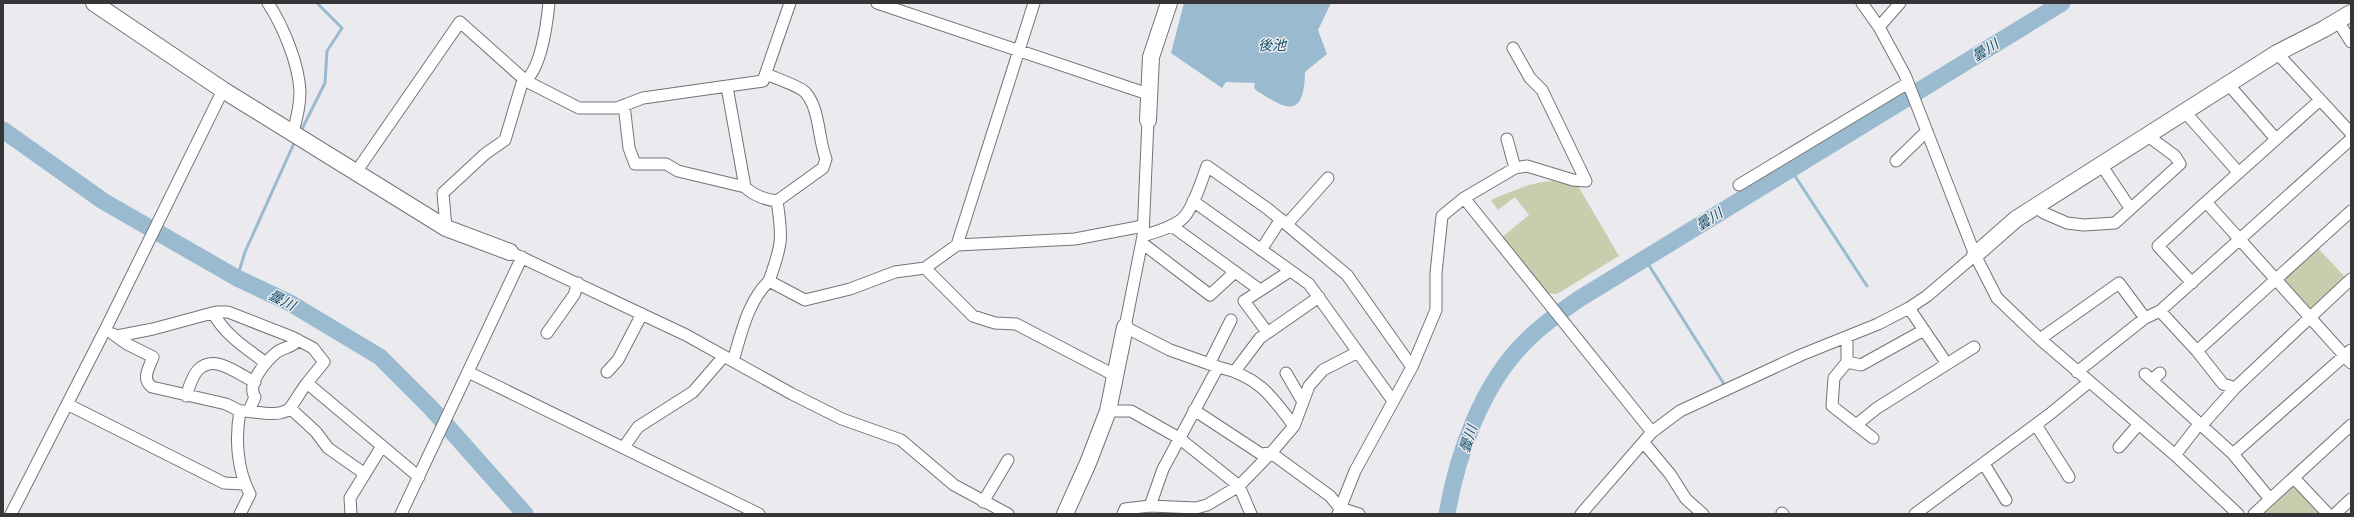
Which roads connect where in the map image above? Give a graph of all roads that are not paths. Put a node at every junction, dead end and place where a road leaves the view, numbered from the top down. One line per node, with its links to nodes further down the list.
1 (94, 3): 21 (street)
2 (268, 3): 29 (street)
3 (549, 3): 17 (street)
4 (790, 3): 16 (street)
5 (877, 3): 14 (street)
6 (1034, 3): 14 (street)
7 (1169, 3): 22 (street)
8 (1862, 3): 11 (street)
9 (1900, 3): 11 (street)
10 (2345, 17): 12 (street); 15 (street)
11 (1879, 27): 18 (street)
12 (2351, 42)
13 (1514, 48): 36 (street)
14 (1018, 50): 22 (street); 54 (street)
15 (2277, 53): 19 (street); 23 (street)
16 (766, 74): 20 (street); 43 (street)
17 (526, 81): 24 (street); 37 (street); 51 (street)
18 (1908, 84): 27 (street); 40 (street)
19 (2229, 85): 25 (street); 31 (street)
20 (727, 87): 24 (street); 41 (street)
21 (223, 90): 29 (street); 76 (street)
22 (1148, 94): 26 (street)
23 (2320, 100): 28 (street); 31 (street)
24 (624, 105): 41 (street)
25 (2185, 112): 30 (street); 38 (street)
26 (1148, 120): 52 (street)
27 (1926, 131): 34 (street); 57 (street)
28 (2351, 133)
29 (299, 135): 37 (street)
30 (2148, 136): 35 (street); 47 (street)
31 (2275, 138): 38 (street)
32 (1507, 139): 36 (street)
33 (2351, 139): 53 (street)
34 (1896, 161)
35 (2102, 166): 46 (street); 47 (street)
36 (1515, 168): 42 (street)
37 (356, 172): 51 (street)
38 (2238, 172): 45 (street)
39 (1328, 178): 49 (street)
40 (1739, 185)
41 (745, 187): 43 (street)
42 (1464, 198): 93 (street); 121 (street)
43 (777, 201): 63 (street)
44 (1193, 201): 49 (street); 50 (street); 55 (street)
45 (2206, 202): 53 (street); 65 (street)
46 (2036, 207): 47 (street); 57 (street)
47 (2130, 208)
48 (2351, 211): 61 (street)
49 (1284, 222): 55 (street); 93 (street)
50 (1172, 226): 52 (street); 60 (street)
51 (446, 228): 56 (street)
52 (1143, 235): 54 (street); 60 (street); 75 (street)
53 (2240, 239): 61 (street); 65 (street)
54 (956, 245): 58 (street)
55 (1261, 250): 59 (street)
56 (516, 254): 64 (street); 95 (street)
57 (1975, 255): 68 (street); 83 (street)
58 (925, 268): 63 (street); 99 (street)
59 (1290, 271): 66 (street); 67 (street)
60 (1235, 272): 66 (street)
61 (2275, 279): 72 (street); 85 (street)
62 (2351, 279): 72 (street)
63 (769, 281): 88 (street)
64 (578, 283): 71 (street); 79 (street)
65 (2192, 283): 69 (street)
66 (1260, 290): 78 (street)
67 (1318, 297): 78 (street); 86 (street)
68 (1909, 308): 77 (street); 81 (street)
69 (2160, 311): 73 (street); 85 (street)
70 (213, 313): 80 (street); 82 (street); 90 (street)
71 (642, 314): 88 (street); 96 (street)
72 (2310, 316): 87 (street); 104 (street)
73 (2144, 318): 83 (street); 97 (street)
74 (1232, 320): 92 (street)
75 (1125, 326): 92 (street); 99 (street)
76 (106, 328): 80 (street); 109 (street)
77 (1924, 330): 89 (street); 91 (street)
78 (1267, 332): 94 (street)
79 (547, 333)
80 (117, 336): 105 (street)
81 (1847, 337): 89 (street); 121 (street)
82 (298, 340): 90 (street); 103 (street)
83 (2040, 340): 97 (street)
84 (1974, 347): 91 (street)
85 (2197, 351): 104 (street)
86 (1358, 352): 107 (street); 108 (street)
87 (2349, 356): 129 (street)
88 (729, 358): 126 (street); 142 (street)
89 (1847, 362): 116 (street)
90 (266, 363): 101 (street)
91 (1946, 364): 116 (street)
92 (1213, 366): 94 (street); 111 (street)
93 (1412, 367): 107 (street)
94 (1235, 371): 120 (street)
95 (468, 372): 126 (street); 135 (street)
96 (607, 372)
97 (2077, 372): 102 (street)
98 (1286, 373): 108 (street)
99 (1114, 375): 113 (street)
100 (2152, 376): 118 (street)
101 (255, 382): 105 (street); 106 (street)
102 (2089, 382): 115 (street); 117 (street)
103 (307, 383): 110 (street); 125 (street)
104 (2235, 388): 118 (street)
105 (186, 396): 112 (street)
106 (255, 397): 112 (street); 114 (street)
107 (1393, 401): 144 (street)
108 (1303, 402): 120 (street)
109 (66, 404): 137 (street); 145 (street)
110 (290, 408): 114 (street); 134 (street)
111 (1194, 410): 122 (street); 128 (street)
112 (245, 411): 114 (street); 137 (street)
113 (1108, 411): 122 (street); 151 (street)
114 (274, 413)
115 (2139, 424): 127 (street); 130 (street)
116 (1856, 425): 123 (street)
117 (2036, 425): 132 (street); 133 (street)
118 (2202, 425): 129 (street); 130 (street)
119 (2351, 425): 136 (street)
120 (1294, 426): 128 (street)
121 (1652, 432): 124 (street)
122 (1179, 438): 138 (street); 143 (street)
123 (1873, 438)
124 (1644, 443): 155 (street); 156 (street)
125 (382, 446): 134 (street); 135 (street)
126 (624, 447): 149 (street)
127 (2119, 447)
128 (1271, 453): 138 (street); 144 (street)
129 (2233, 454): 139 (street)
130 (2175, 455): 158 (street)
131 (1008, 460): 142 (street)
132 (1984, 464): 141 (street); 157 (street)
133 (2063, 473)
134 (365, 474): 147 (street)
135 (419, 477): 148 (street)
136 (2294, 478): 139 (street); 160 (street)
137 (244, 484): 146 (street)
138 (1239, 486): 143 (street); 153 (street)
139 (2270, 499): 159 (street)
140 (2351, 499): 161 (street)
141 (2006, 500)
142 (984, 502): 150 (street)
143 (1150, 506): 152 (street)
144 (1339, 511): 154 (street)
145 (11, 514)
146 (240, 514)
147 (351, 514)
148 (401, 514)
149 (759, 514)
150 (1008, 514)
151 (1065, 514)
152 (1123, 514)
153 (1250, 514)
154 (1359, 514)
155 (1581, 514)
156 (1702, 514)
157 (1915, 514)
158 (2237, 514)
159 (2254, 514)
160 (2328, 514)
161 (2335, 514)

